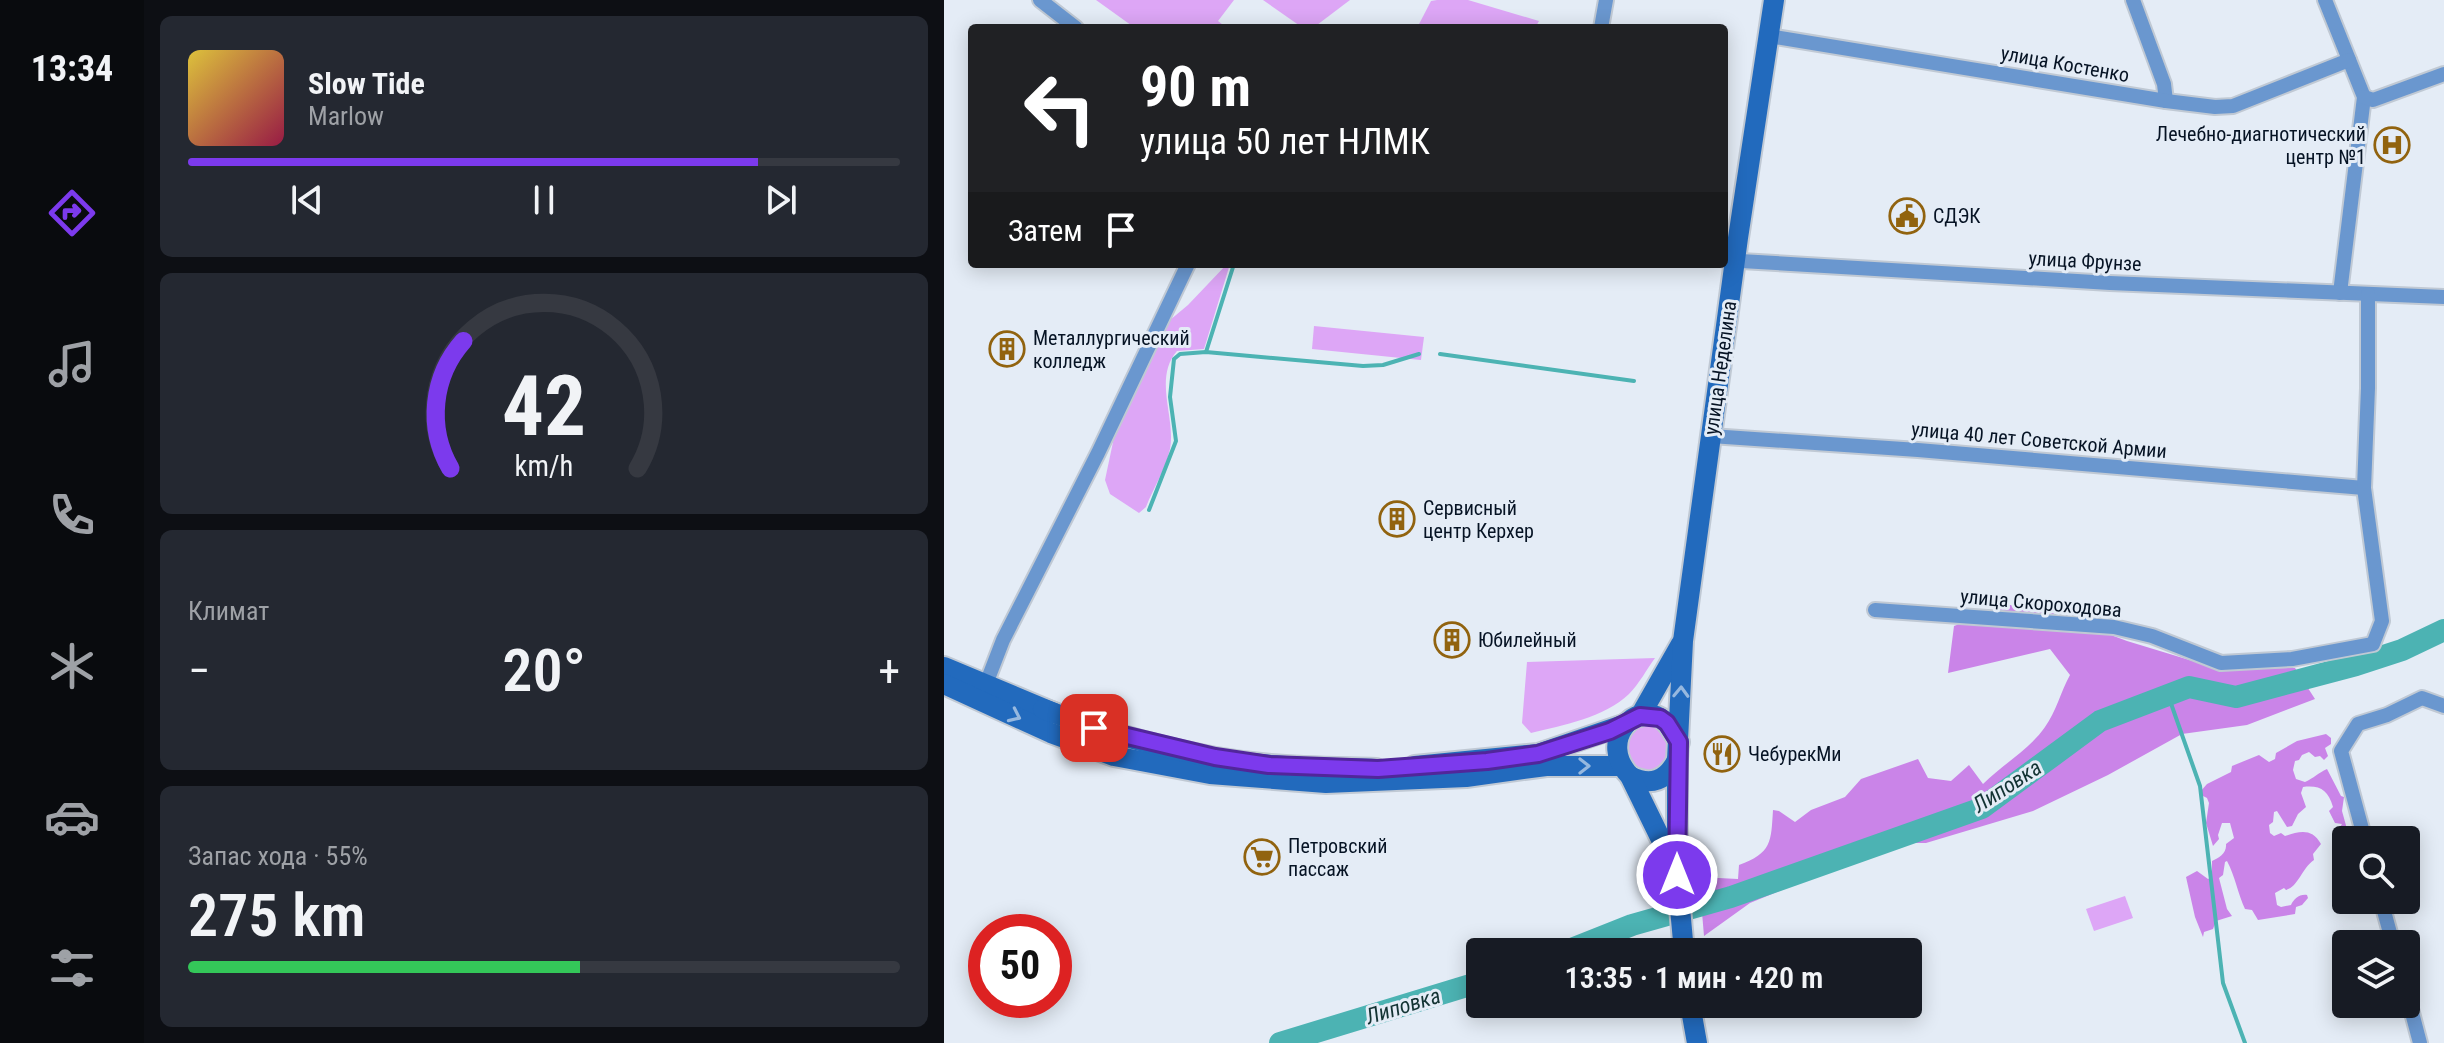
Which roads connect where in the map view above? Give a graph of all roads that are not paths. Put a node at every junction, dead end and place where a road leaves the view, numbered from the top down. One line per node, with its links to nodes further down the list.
1 (1040, 0): 6 (street)
2 (1606, 0): 7 (street)
3 (1774, 0): 8 (main road, улица Неделина)
4 (2133, 0): 12 (street)
5 (2325, 0): 9 (street)
6 (1071, 24)
7 (1602, 24)
8 (1769, 36): 12 (street, улица Костенко); 13 (main road, улица Неделина)
9 (2349, 60): 11 (street); 12 (street, улица Костенко)
10 (2444, 74): 11 (street)
11 (2364, 97): 15 (street)
12 (2166, 101)
13 (1729, 260): 15 (street, улица Фрунзе); 18 (main road, улица Неделина)
14 (1186, 268): 24 (street)
15 (2340, 293): 16 (street, улица Фрунзе)
16 (2368, 294): 17 (street, улица Фрунзе); 19 (street)
17 (2444, 297)
18 (1711, 436): 19 (street, улица 40 лет Советской Армии); 21 (main road, улица Неделина)
19 (2364, 488): 20 (street, улица Скороходова)
20 (1875, 610)
21 (1683, 641): 26 (main road); 27 (main road, улица Неделина, one-way to 21)
22 (944, 667): 24 (main road)
23 (944, 684): 28 (main road, one-way to 28)
24 (986, 684): 26 (main road)
25 (2444, 706): 29 (street)
26 (1633, 720): 27 (main road); 28 (main road)
27 (1678, 751): 28 (main road); 30 (main road, улица Неделина)
28 (1626, 771): 30 (main road)
29 (2361, 826)
30 (1677, 873): 31 (main road)
31 (1683, 938)
32 (1693, 1018): 34 (main road)
33 (2413, 1018): 35 (street)
34 (1697, 1043)
35 (2420, 1043)

